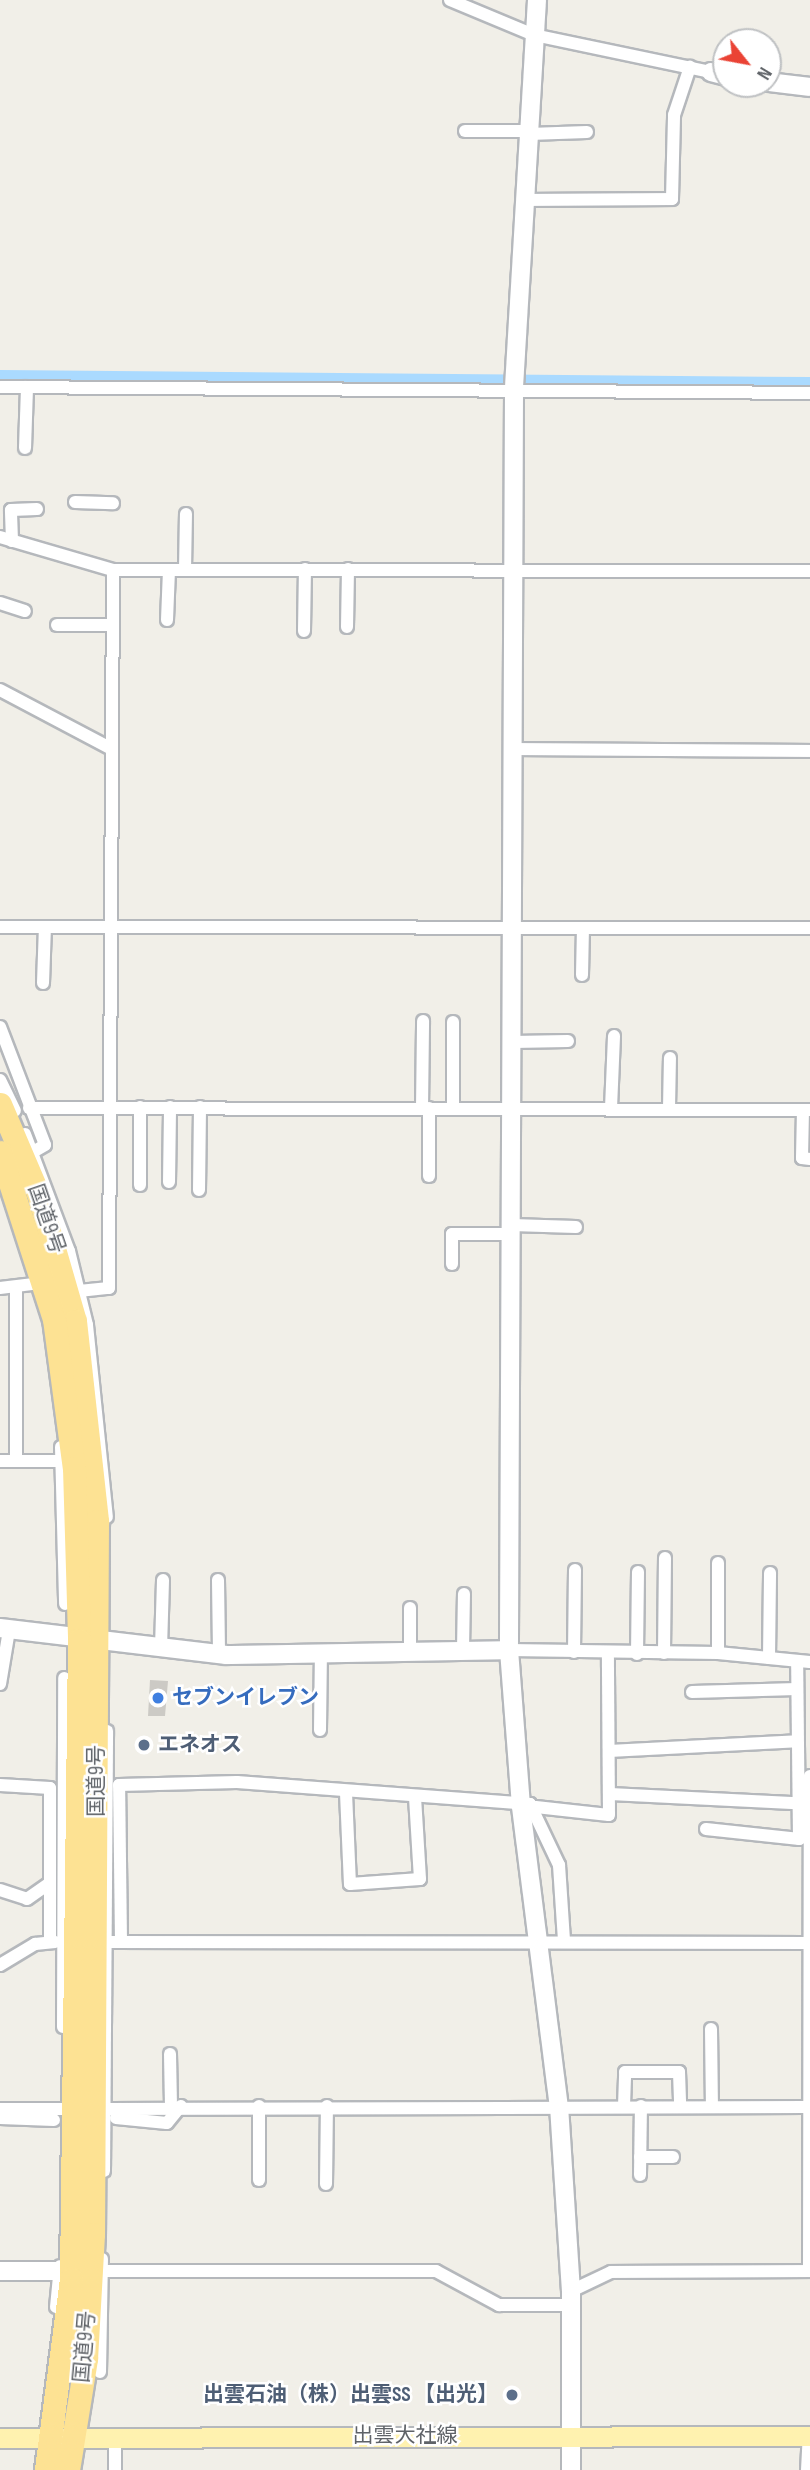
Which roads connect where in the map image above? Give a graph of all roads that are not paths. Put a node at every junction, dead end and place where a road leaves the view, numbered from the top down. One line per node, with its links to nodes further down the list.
1 (450, 0): 3 (street)
2 (537, 0): 3 (street)
3 (534, 35): 4 (street); 10 (street)
4 (690, 67): 5 (street); 11 (street)
5 (712, 72)
6 (782, 84): 7 (street)
7 (810, 87)
8 (465, 131): 10 (street)
9 (587, 132): 10 (street)
10 (529, 133): 11 (street)
11 (525, 200): 14 (street)
12 (0, 387): 13 (street)
13 (27, 387): 14 (street); 16 (street)
14 (514, 392): 15 (street); 24 (street)
15 (810, 393)
16 (25, 448)
17 (75, 502): 18 (street)
18 (113, 503)
19 (37, 509): 21 (street)
20 (186, 514): 27 (street)
21 (6, 539): 25 (street)
22 (305, 569): 23 (street); 27 (street); 35 (street)
23 (348, 569): 24 (street); 34 (street)
24 (517, 569): 28 (street); 38 (street)
25 (113, 570): 26 (street); 33 (street)
26 (169, 570): 27 (street); 31 (street)
27 (185, 570)
28 (810, 571)
29 (0, 603): 30 (street)
30 (25, 611)
31 (167, 620)
32 (57, 625): 33 (street)
33 (112, 625): 37 (street)
34 (347, 627)
35 (304, 631)
36 (0, 690): 37 (street)
37 (110, 748): 42 (street)
38 (516, 750): 39 (street); 44 (street)
39 (810, 751)
40 (0, 927): 41 (street)
41 (45, 928): 42 (street); 47 (street)
42 (111, 928): 44 (street); 57 (street)
43 (810, 928): 45 (street)
44 (514, 929): 45 (street); 53 (street)
45 (583, 929): 46 (street)
46 (582, 975)
47 (43, 983)
48 (423, 1021): 63 (street)
49 (453, 1022): 64 (street)
50 (0, 1027): 62 (street)
51 (614, 1036): 65 (street)
52 (568, 1041): 53 (street)
53 (513, 1042): 61 (street)
54 (670, 1058): 66 (street)
55 (0, 1080): 68 (street)
56 (0, 1104): 86 (highway, 国道9号)
57 (110, 1107): 58 (street); 62 (street); 81 (street)
58 (140, 1107): 59 (street); 73 (street)
59 (170, 1107): 60 (street); 72 (street)
60 (200, 1107): 63 (street); 74 (street)
61 (512, 1107): 64 (street); 65 (street); 76 (street)
62 (29, 1108): 68 (street)
63 (426, 1108): 64 (street); 71 (street)
64 (453, 1108)
65 (611, 1108): 66 (street)
66 (669, 1108): 67 (street)
67 (807, 1110): 69 (street)
68 (33, 1152): 81 (street)
69 (810, 1159)
70 (2, 1167): 78 (street); 82 (highway, 国道9号)
71 (429, 1176)
72 (169, 1182)
73 (140, 1185)
74 (199, 1190)
75 (576, 1227): 76 (street)
76 (512, 1230): 77 (street); 103 (street)
77 (452, 1264)
78 (34, 1284): 80 (street); 82 (street)
79 (0, 1288): 80 (street)
80 (16, 1288): 84 (street)
81 (79, 1291): 86 (street)
82 (55, 1354): 85 (street); 88 (highway, 国道9号)
83 (0, 1461): 84 (street)
84 (16, 1461): 85 (street)
85 (62, 1461): 88 (street)
86 (102, 1514): 96 (street); 100 (highway, 国道9号)
87 (665, 1558): 107 (street)
88 (70, 1561): 97 (street); 100 (highway, 国道9号)
89 (718, 1563): 108 (street)
90 (575, 1570): 105 (street)
91 (638, 1572): 111 (street)
92 (770, 1573): 112 (street)
93 (163, 1580): 101 (street)
94 (218, 1580): 109 (street)
95 (464, 1594): 102 (street)
96 (108, 1596)
97 (65, 1604)
98 (410, 1608): 104 (street)
99 (5, 1629): 100 (street); 116 (street)
100 (88, 1641): 101 (street); 119 (highway, 国道9号); 123 (highway, 国道9号)
101 (161, 1648): 109 (street)
102 (463, 1650): 103 (street); 104 (street)
103 (509, 1650): 105 (street); 130 (street)
104 (410, 1651): 106 (street)
105 (574, 1652): 110 (street)
106 (321, 1653): 109 (street); 120 (street)
107 (664, 1653): 108 (street); 111 (street)
108 (718, 1653): 112 (street)
109 (219, 1654)
110 (608, 1654): 111 (street); 122 (street)
111 (637, 1654)
112 (769, 1658): 113 (street)
113 (804, 1661): 117 (street)
114 (64, 1678): 123 (street)
115 (107, 1678): 119 (street)
116 (0, 1684)
117 (797, 1689): 118 (street); 121 (street)
118 (692, 1692)
119 (102, 1715): 133 (highway, 国道9号)
120 (320, 1730)
121 (797, 1741): 122 (street); 129 (street)
122 (609, 1751): 127 (street)
123 (69, 1770): 136 (highway, 国道9号)
124 (810, 1776): 132 (street)
125 (0, 1785): 134 (street)
126 (346, 1793): 128 (street); 128 (street); 140 (street)
127 (610, 1794): 129 (street); 130 (street)
128 (415, 1798): 130 (street)
129 (797, 1803): 132 (street)
130 (528, 1807): 137 (street); 138 (street)
131 (706, 1829): 132 (street)
132 (803, 1836): 141 (street)
133 (102, 1859): 140 (street); 146 (highway, 国道9号)
134 (50, 1883): 135 (street); 139 (street)
135 (0, 1889)
136 (69, 1898): 139 (street); 143 (highway, 国道9号)
137 (539, 1940): 138 (street); 140 (street); 149 (street)
138 (564, 1941): 141 (street)
139 (56, 1942): 142 (street); 143 (street)
140 (114, 1942): 146 (street)
141 (808, 1943): 155 (street)
142 (0, 1965)
143 (69, 2021): 157 (street); 166 (highway, 国道9号)
144 (711, 2029): 154 (street)
145 (170, 2054): 153 (street)
146 (100, 2089): 158 (street); 172 (highway, 国道9号)
147 (259, 2106): 148 (street); 153 (street); 164 (street)
148 (327, 2106): 149 (street); 165 (street)
149 (559, 2106): 150 (street); 171 (street)
150 (624, 2106): 151 (street); 152 (street)
151 (641, 2106): 152 (street); 161 (street)
152 (680, 2106): 154 (street)
153 (176, 2107): 158 (street)
154 (712, 2107): 155 (street)
155 (806, 2107): 168 (street)
156 (0, 2109): 157 (street)
157 (63, 2109): 166 (street)
158 (111, 2114): 167 (street)
159 (0, 2118): 160 (street)
160 (54, 2120)
161 (640, 2157): 162 (street); 163 (street)
162 (673, 2157)
163 (640, 2175)
164 (259, 2180)
165 (326, 2184)
166 (67, 2199): 170 (street); 174 (highway, 国道9号)
167 (102, 2271): 171 (street); 172 (street)
168 (809, 2271): 171 (street)
169 (0, 2272): 170 (street)
170 (60, 2272): 174 (street)
171 (571, 2298): 178 (street)
172 (95, 2314): 173 (street); 180 (highway, 国道9号)
173 (100, 2372)
174 (51, 2383): 177 (highway, 国道9号)
175 (115, 2435): 178 (main road, 出雲大社線); 180 (main road, 出雲大社線); 183 (street)
176 (809, 2436): 178 (main road, 出雲大社線); 185 (street)
177 (51, 2437): 179 (main road, 出雲大社線); 180 (main road, 出雲大社線); 181 (highway, 国道9号)
178 (571, 2437): 184 (street)
179 (0, 2438)
180 (74, 2439): 182 (highway, 国道9号)
181 (46, 2470)
182 (68, 2470)
183 (115, 2470)
184 (571, 2470)
185 (807, 2470)

